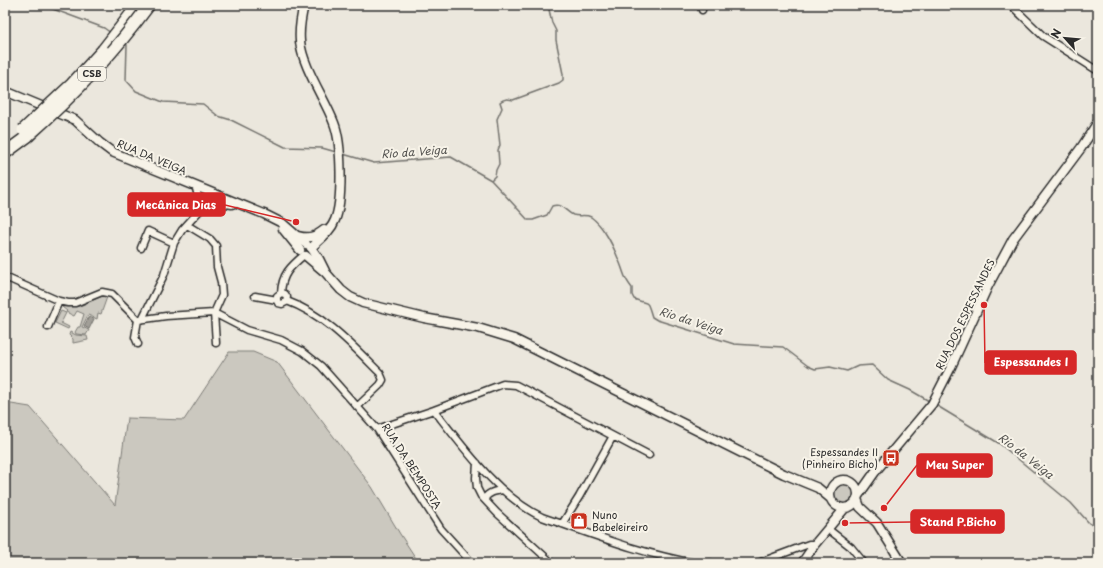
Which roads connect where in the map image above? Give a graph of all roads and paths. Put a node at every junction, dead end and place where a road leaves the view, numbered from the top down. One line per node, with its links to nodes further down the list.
1 (138, 5): 8 (highway, CSB, bridge)
2 (149, 5): 8 (highway, CSB, bridge)
3 (304, 5): 17 (main road)
4 (1011, 5): 5 (street)
5 (1098, 70)
6 (5, 91): 11 (main road, RUA DA VEIGA)
7 (1098, 122): 41 (main road, RUA DOS ESPESSANDES)
8 (25, 133): 9 (highway, CSB); 10 (highway, CSB)
9 (5, 144)
10 (5, 153)
11 (196, 187): 12 (main road, RUA DA VEIGA); 13 (street)
12 (235, 203): 13 (street); 14 (main road, RUA DA VEIGA)
13 (202, 208): 15 (street)
14 (276, 221): 16 (main road, RUA DA VEIGA); 21 (main road, RUA DA VEIGA)
15 (187, 225): 18 (street); 30 (street)
16 (298, 236): 17 (main road); 19 (main road, RUA DA VEIGA)
17 (319, 237): 19 (main road); 22 (main road)
18 (174, 243): 20 (street); 31 (street)
19 (309, 246): 21 (main road); 22 (main road, RUA DA VEIGA)
20 (141, 248)
21 (302, 253): 23 (main road, RUA DA VEIGA); 25 (street)
22 (320, 259): 23 (main road)
23 (326, 273): 44 (main road)
24 (5, 277): 29 (street)
25 (281, 293): 27 (street); 28 (street)
26 (255, 296): 27 (street)
27 (276, 300): 28 (street)
28 (287, 301): 35 (street)
29 (59, 302): 31 (street); 32 (street)
30 (214, 313): 31 (street); 33 (street); 35 (street, RUA DA BEMPOSTA)
31 (140, 320): 34 (street)
32 (48, 327)
33 (216, 343)
34 (138, 344)
35 (357, 407): 37 (street, RUA DA BEMPOSTA)
36 (434, 410): 37 (street); 38 (street); 40 (street)
37 (377, 429): 54 (street, RUA DA BEMPOSTA)
38 (613, 436): 39 (street); 51 (street)
39 (649, 455)
40 (477, 463): 45 (street); 47 (street)
41 (875, 472): 43 (main road); 46 (main road, RUA DOS ESPESSANDES)
42 (838, 481): 43 (main road); 44 (main road); 48 (main road)
43 (851, 482): 46 (main road)
44 (818, 488): 48 (main road)
45 (503, 490): 47 (street); 51 (street)
46 (857, 498): 49 (main road); 50 (main road)
47 (484, 499): 55 (street)
48 (831, 501): 49 (main road); 52 (main road)
49 (846, 508): 50 (main road); 52 (main road)
50 (871, 518): 60 (main road)
51 (562, 524): 56 (street)
52 (829, 528): 53 (main road); 59 (street)
53 (815, 544): 57 (street); 58 (main road)
54 (472, 563)
55 (552, 563)
56 (695, 563)
57 (758, 563)
58 (802, 563)
59 (864, 563)
60 (902, 563)

